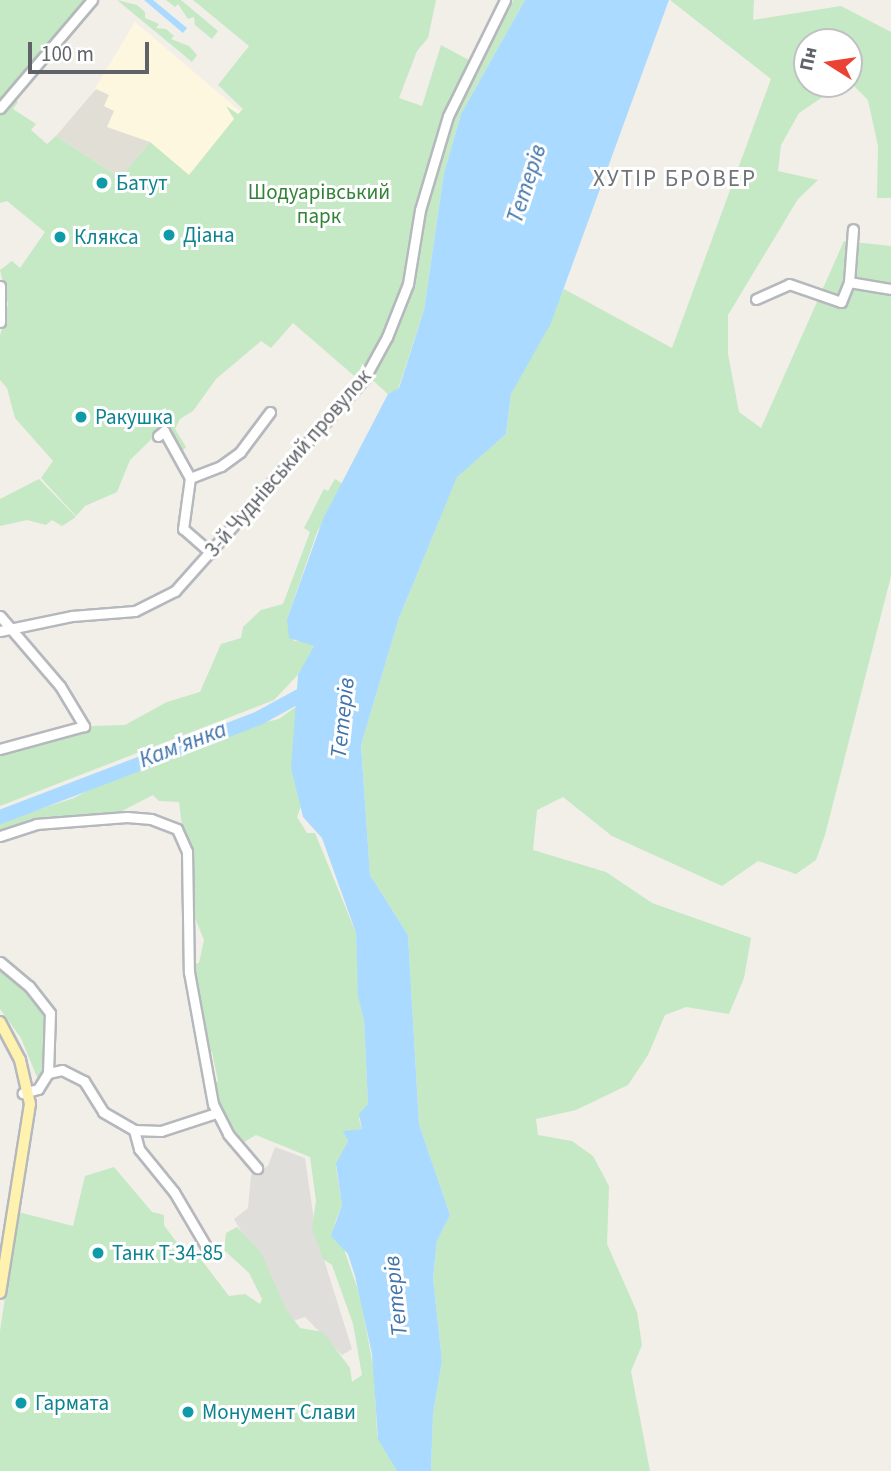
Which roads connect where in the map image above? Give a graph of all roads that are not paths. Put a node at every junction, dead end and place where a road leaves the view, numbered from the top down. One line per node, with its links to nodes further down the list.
1 (92, 0): 3 (street)
2 (505, 0): 13 (street, 3-й Чуднівський провулок)
3 (0, 107)
4 (853, 229): 5 (street)
5 (849, 282): 7 (street); 8 (street)
6 (0, 286): 9 (street)
7 (891, 289)
8 (756, 299)
9 (0, 322)
10 (270, 412): 12 (street)
11 (158, 436): 12 (street)
12 (190, 478): 13 (street)
13 (211, 553): 15 (street, 3-й Чуднівський провулок)
14 (0, 616): 15 (street)
15 (11, 627): 16 (street, 3-й Чуднівський провулок); 17 (street)
16 (0, 631)
17 (0, 749)
18 (0, 836): 24 (street)
19 (0, 962): 22 (street)
20 (0, 1022): 23 (main road)
21 (0, 1032): 23 (main road)
22 (48, 1073): 23 (street); 25 (street)
23 (26, 1093): 28 (main road); 29 (main road)
24 (216, 1112): 25 (street); 26 (street)
25 (134, 1130): 27 (street)
26 (257, 1168)
27 (207, 1248)
28 (0, 1256)
29 (0, 1293)

